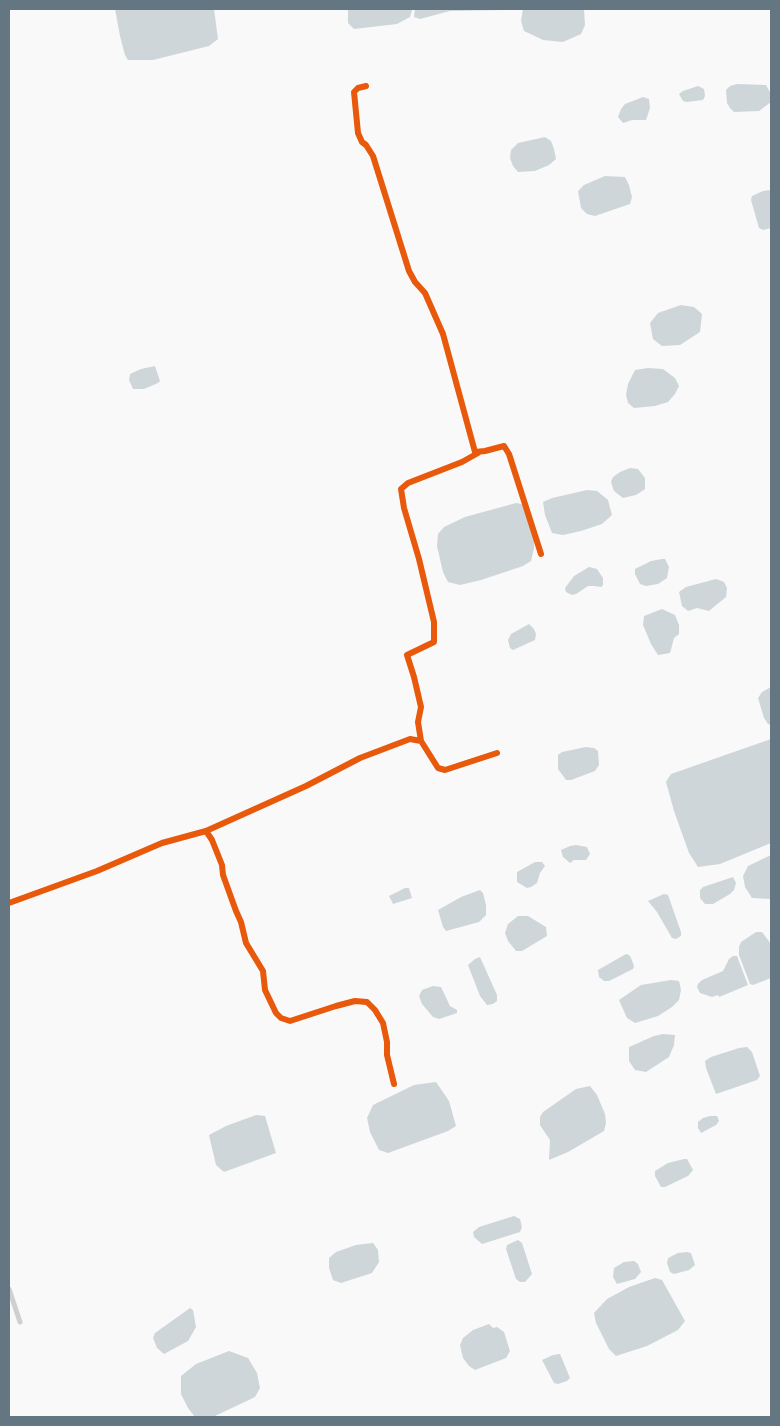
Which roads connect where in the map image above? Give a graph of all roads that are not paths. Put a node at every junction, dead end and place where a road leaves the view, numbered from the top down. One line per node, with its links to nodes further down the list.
1 (366, 86): 2 (street)
2 (478, 453): 3 (street); 4 (street)
3 (541, 554)
4 (421, 741): 5 (street); 6 (street)
5 (497, 753)
6 (206, 830): 7 (street); 8 (street)
7 (9, 903)
8 (394, 1084)
9 (9, 1289): 10 (street)
10 (20, 1322)

